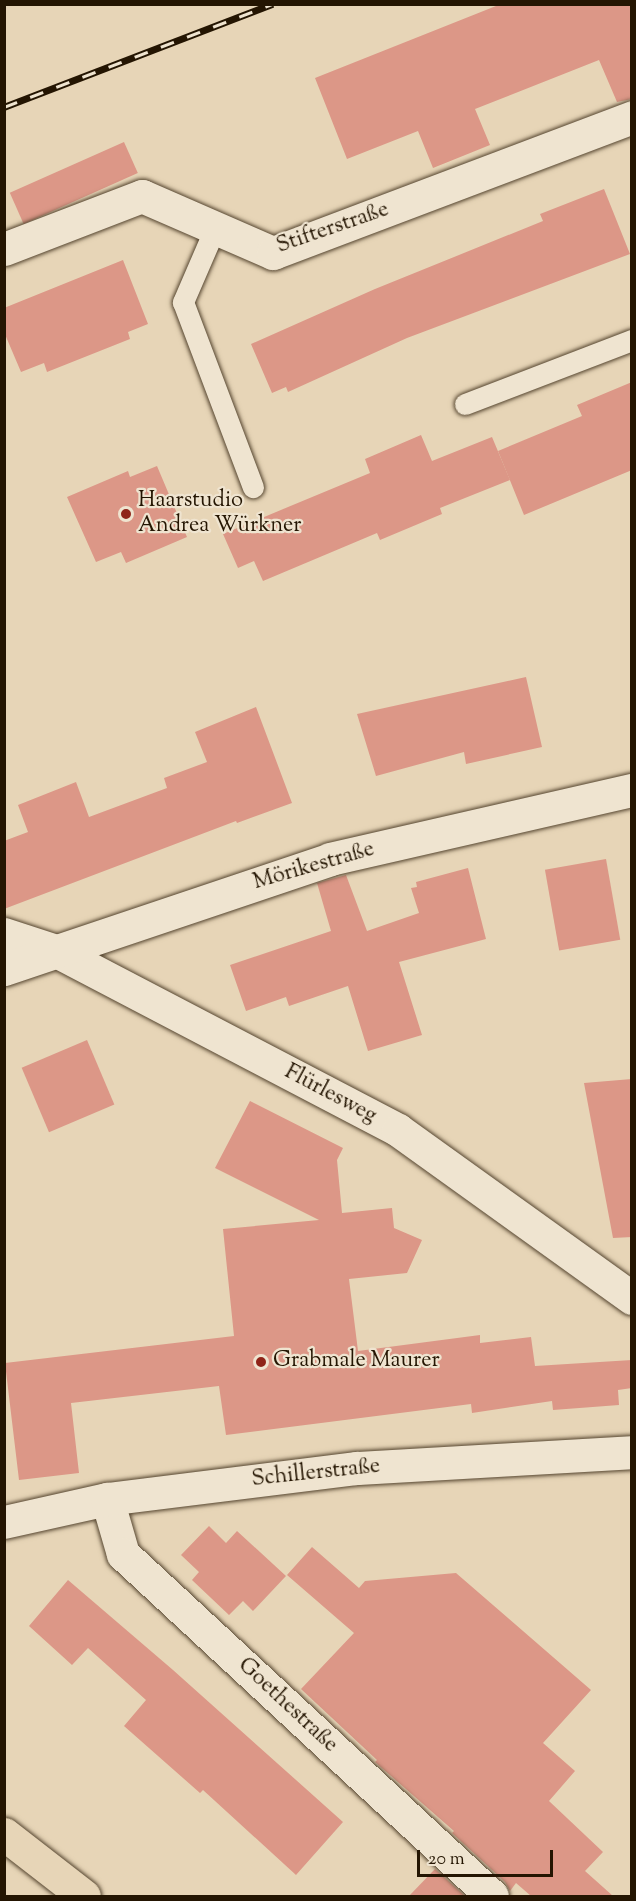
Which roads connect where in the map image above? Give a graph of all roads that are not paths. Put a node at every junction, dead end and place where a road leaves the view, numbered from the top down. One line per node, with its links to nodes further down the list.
1 (632, 117): 2 (street, Stifterstraße)
2 (215, 228): 3 (street, Stifterstraße); 6 (lane)
3 (4, 249)
4 (632, 340): 5 (lane)
5 (465, 405)
6 (253, 487)
7 (632, 790): 9 (street, Mörikestraße)
8 (4, 934): 9 (street, Flürlesweg)
9 (56, 951): 10 (street, Mörikestraße); 11 (street, Flürlesweg)
10 (4, 969)
11 (632, 1298)
12 (632, 1452): 13 (street, Schillerstraße)
13 (107, 1499): 14 (street, Schillerstraße); 17 (street, Goethestraße)
14 (4, 1522)
15 (4, 1834): 16 (main road)
16 (84, 1896)
17 (492, 1896)

